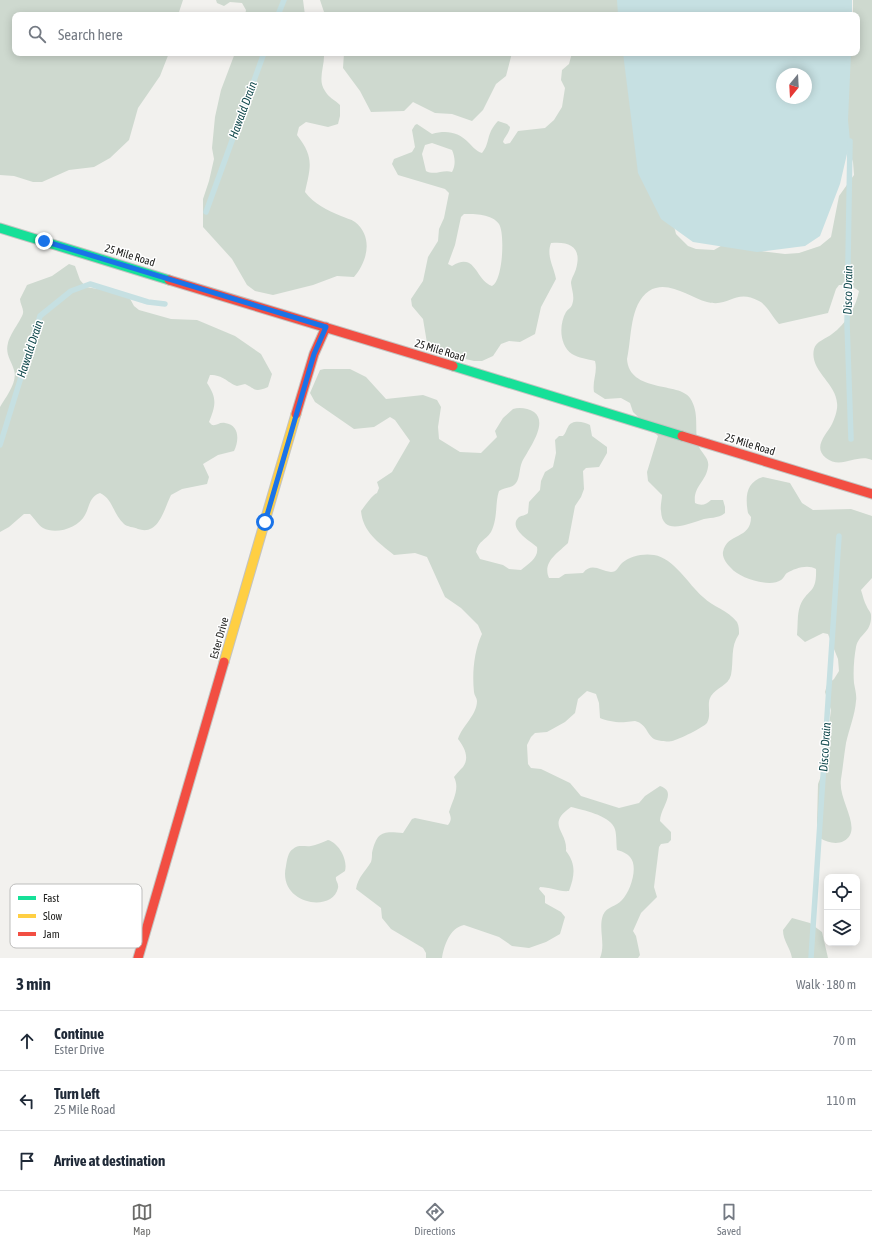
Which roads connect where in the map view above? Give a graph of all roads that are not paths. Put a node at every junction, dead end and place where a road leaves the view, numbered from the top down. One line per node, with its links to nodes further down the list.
1 (0, 228): 2 (street, 25 Mile Road)
2 (326, 327): 3 (street, 25 Mile Road); 4 (street, Ester Drive)
3 (872, 494)
4 (142, 944)
5 (141, 948): 6 (street, Ester Drive)
6 (138, 958)

